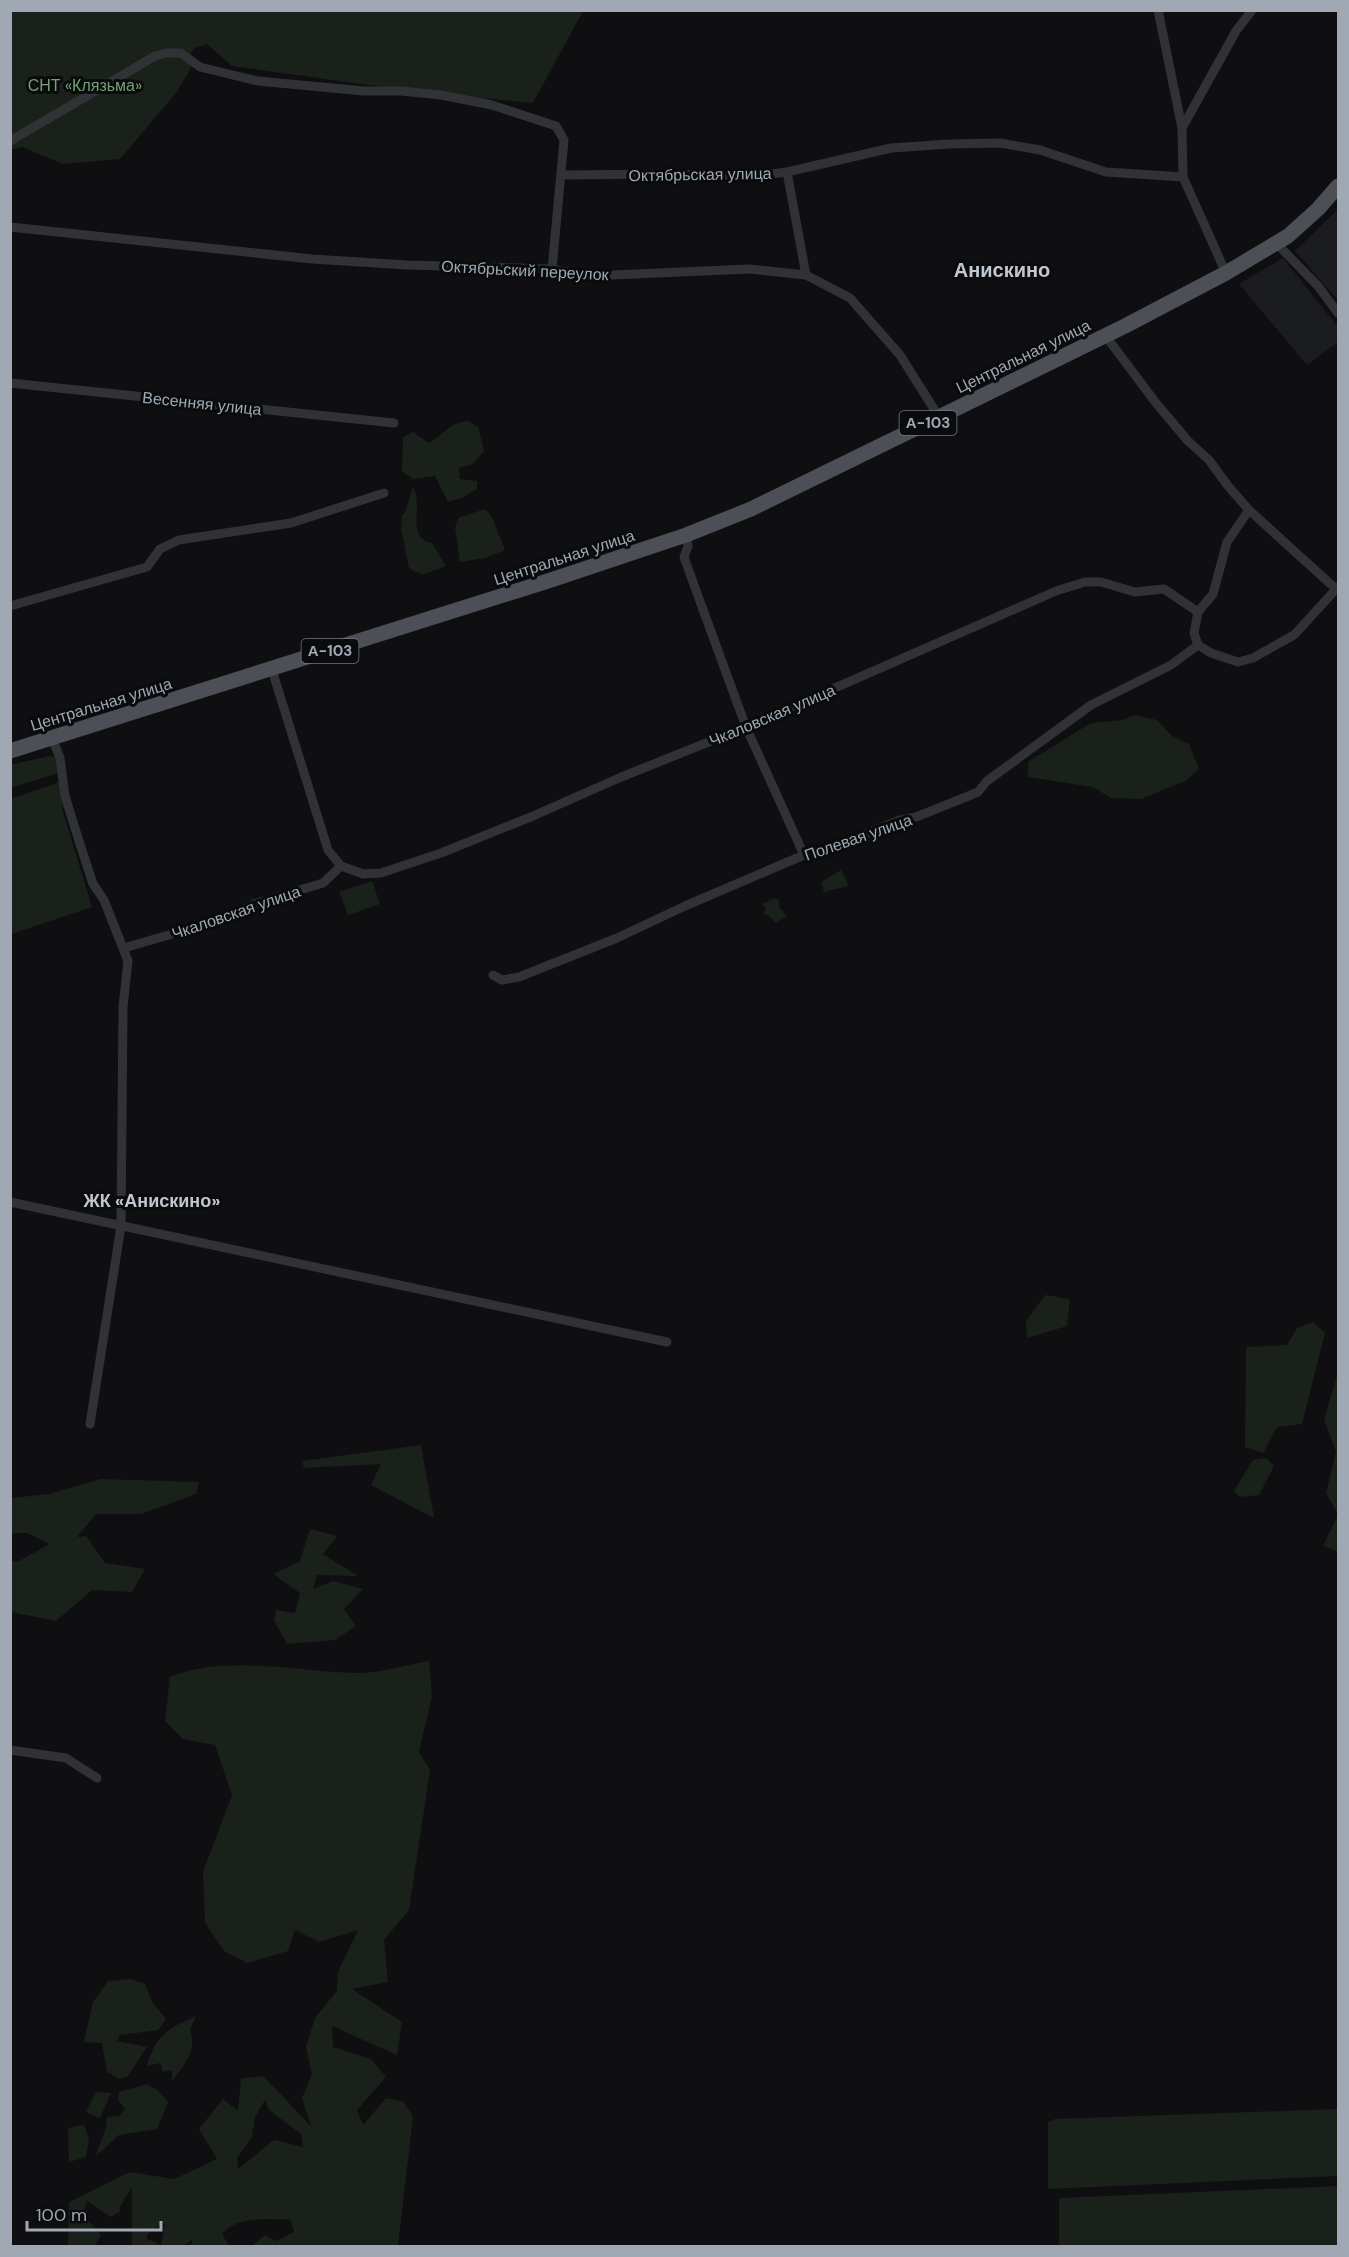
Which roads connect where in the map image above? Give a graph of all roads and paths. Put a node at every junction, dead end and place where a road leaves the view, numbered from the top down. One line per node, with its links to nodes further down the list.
1 (1158, 10): 3 (street)
2 (1252, 10): 3 (street)
3 (1182, 128): 7 (street)
4 (10, 141): 6 (street)
5 (787, 172): 6 (street, Октябрьская улица); 7 (street, Октябрьская улица); 13 (street)
6 (561, 176): 11 (street)
7 (1184, 177): 12 (street)
8 (1338, 186): 10 (main road, Центральная улица / А-103)
9 (10, 227): 11 (street, Октябрьский переулок)
10 (1276, 243): 12 (main road, Центральная улица / А-103); 14 (street)
11 (552, 269): 13 (street, Октябрьский переулок)
12 (1226, 273): 15 (main road, Центральная улица / А-103)
13 (806, 275): 17 (street, Октябрьский переулок)
14 (1338, 313)
15 (1105, 335): 17 (main road, Центральная улица / А-103); 20 (street, Центральная улица)
16 (10, 383): 18 (street, Весенняя улица)
17 (939, 417): 21 (main road, Центральная улица / А-103)
18 (394, 423)
19 (384, 493): 23 (street)
20 (1249, 510): 22 (street, Центральная улица); 24 (street)
21 (686, 536): 26 (main road, Центральная улица / А-103); 27 (street)
22 (1337, 588): 25 (street)
23 (10, 606)
24 (1198, 612): 25 (street); 27 (street, Чкаловская улица)
25 (1198, 645): 30 (street, Полевая улица)
26 (272, 670): 28 (main road, Центральная улица / А-103); 31 (street)
27 (746, 727): 30 (street); 31 (street, Чкаловская улица)
28 (52, 738): 29 (main road, Центральная улица / А-103); 32 (street)
29 (10, 751)
30 (804, 855): 33 (street, Полевая улица)
31 (341, 866): 32 (street, Чкаловская улица)
32 (124, 948): 35 (street)
33 (493, 975)
34 (10, 1202): 35 (street)
35 (121, 1226): 36 (street); 37 (street)
36 (667, 1342)
37 (90, 1424)
38 (10, 1750): 39 (street)
39 (97, 1778)

